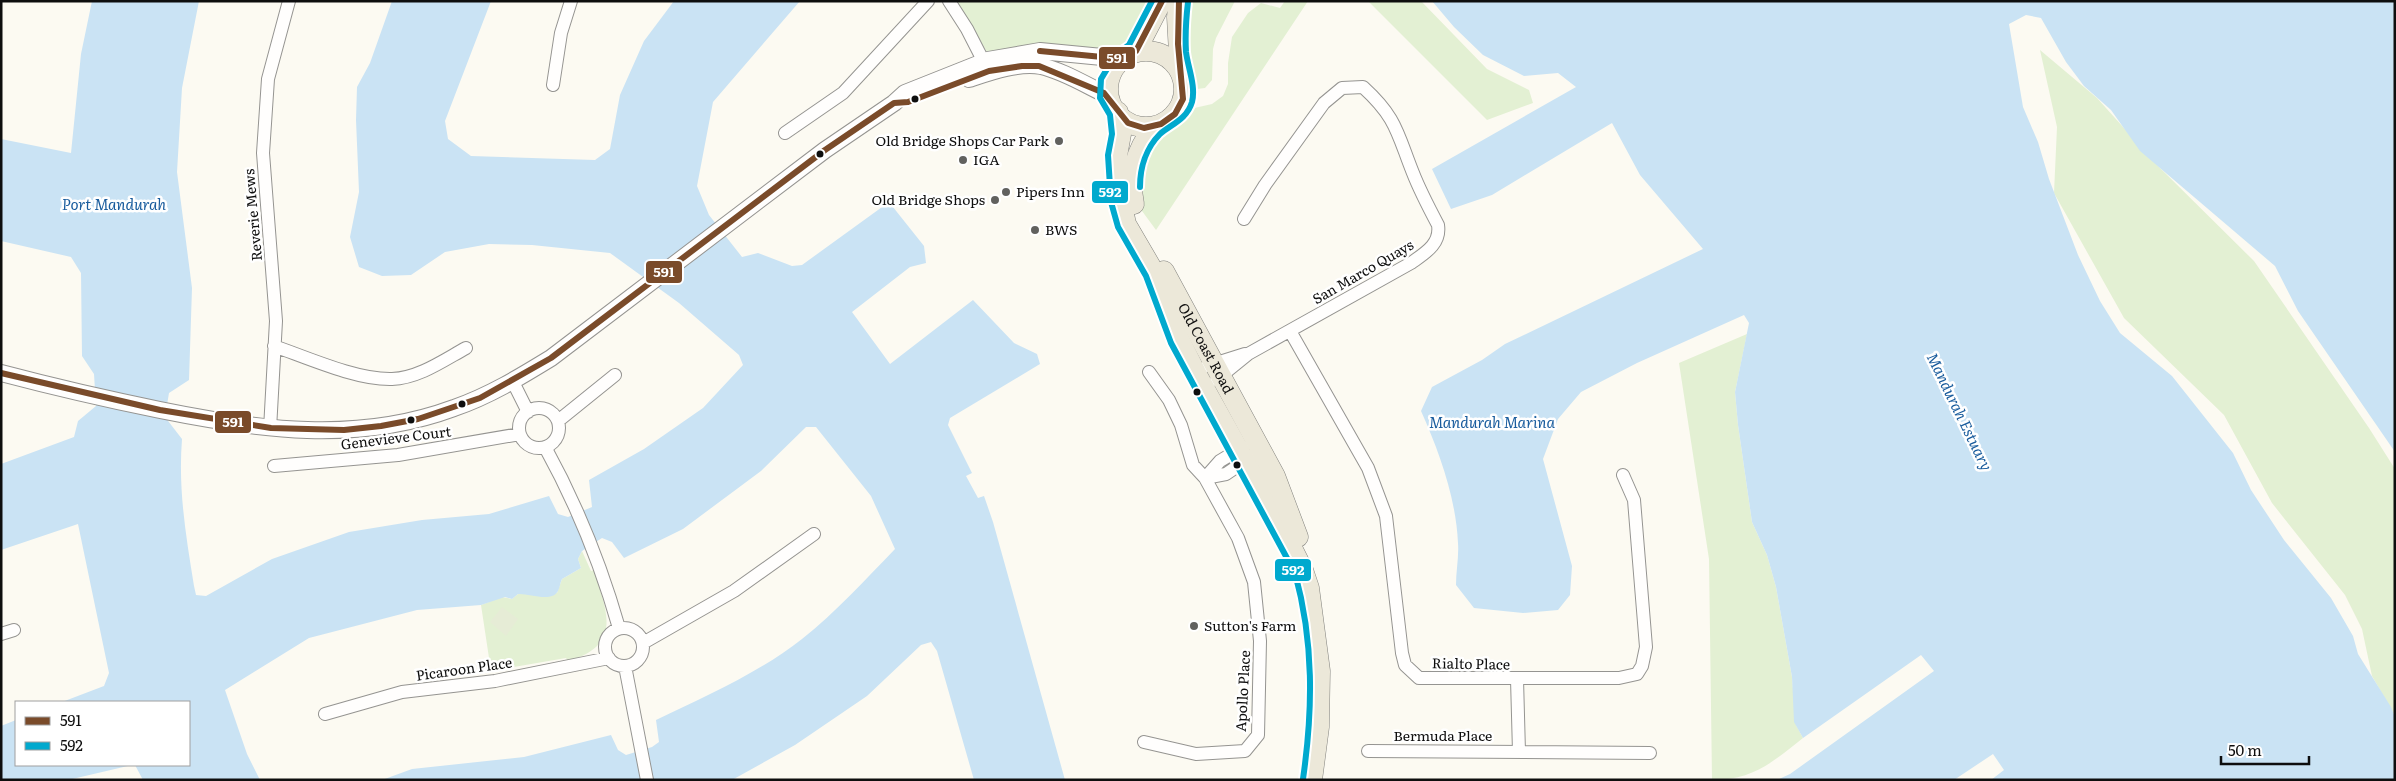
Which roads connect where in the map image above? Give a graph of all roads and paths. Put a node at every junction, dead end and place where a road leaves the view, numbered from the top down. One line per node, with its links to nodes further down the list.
1 (289, 1): 16 (street, Reverie Mews)
2 (571, 1): 10 (street)
3 (928, 1): 13 (street)
4 (949, 1): 8 (street)
5 (1162, 1): 7 (main road)
6 (1179, 1): 9 (main road)
7 (1129, 55): 8 (street); 9 (main road); 11 (main road)
8 (986, 67): 11 (street); 23 (street)
9 (1180, 71): 12 (main road)
10 (553, 85)
11 (1113, 104): 12 (main road); 22 (main road, Old Coast Road)
12 (1154, 127): 18 (main road, Old Coast Road)
13 (785, 134)
14 (1244, 219): 15 (street, San Marco Quays)
15 (1290, 331): 18 (street, San Marco Quays); 40 (street, Rialto Place)
16 (274, 346): 17 (street); 26 (street, Reverie Mews)
17 (466, 348)
18 (1218, 370): 22 (street, San Marco Quays); 29 (main road, Old Coast Road)
19 (1149, 372): 32 (street, Apollo Place)
20 (1, 373): 26 (street)
21 (615, 375): 25 (street)
22 (1200, 380): 29 (main road, Old Coast Road)
23 (513, 382): 24 (street); 26 (street)
24 (528, 412): 25 (street); 27 (street)
25 (558, 421): 28 (street)
26 (270, 429)
27 (520, 434): 28 (street); 30 (street, Genevieve Court)
28 (545, 447): 34 (street)
29 (1250, 450): 32 (street); 47 (main road, Old Coast Road)
30 (274, 466)
31 (1623, 475): 40 (street, Rialto Place)
32 (1204, 478): 42 (street, Apollo Place)
33 (814, 534): 37 (street)
34 (619, 628): 37 (street); 38 (street)
35 (14, 630): 36 (street)
36 (1, 634)
37 (643, 643): 39 (street)
38 (609, 658): 39 (street); 41 (street, Picaroon Place)
39 (625, 666): 46 (street)
40 (1517, 679): 44 (street)
41 (325, 714)
42 (1144, 742)
43 (1368, 751): 44 (street, Bermuda Place)
44 (1519, 752): 45 (street, Bermuda Place)
45 (1650, 753)
46 (647, 780)
47 (1312, 780)

